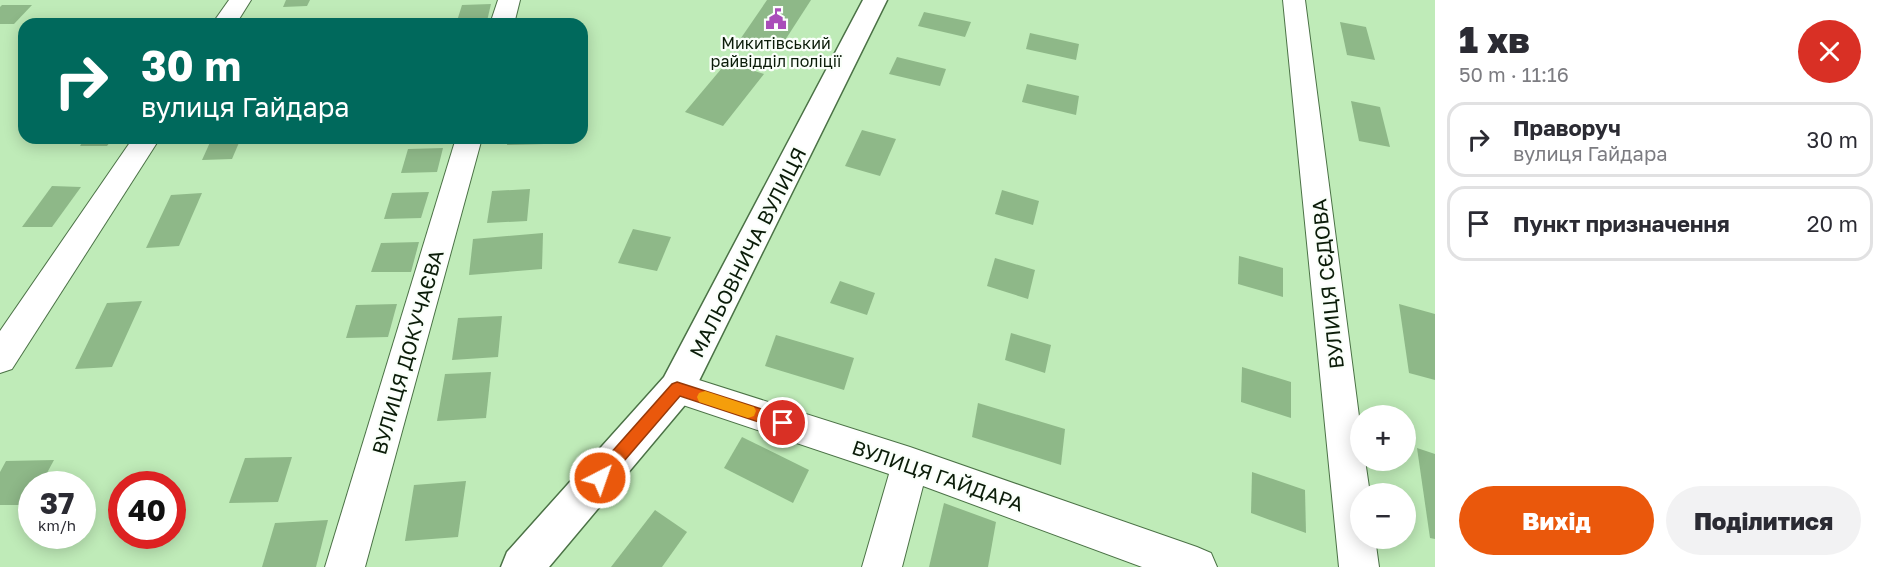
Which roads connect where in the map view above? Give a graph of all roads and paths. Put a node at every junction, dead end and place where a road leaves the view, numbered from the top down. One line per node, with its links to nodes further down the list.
1 (240, 0): 5 (street)
2 (509, 0): 6 (street)
3 (875, 0): 10 (street, МАЛЬОВНИЧА ВУЛИЦЯ)
4 (1294, 0): 16 (street, ВУЛИЦЯ СЄДОВА)
5 (228, 18)
6 (504, 18)
7 (143, 144): 9 (street)
8 (467, 144): 12 (street, ВУЛИЦЯ ДОКУЧАЄВА)
9 (0, 358)
10 (677, 388): 11 (street, ВУЛИЦЯ ГАЙДАРА); 13 (street, МАЛЬОВНИЧА ВУЛИЦЯ)
11 (910, 464): 14 (street); 15 (street, ВУЛИЦЯ ГАЙДАРА)
12 (345, 567)
13 (522, 567)
14 (882, 567)
15 (1197, 567)
16 (1359, 567)

